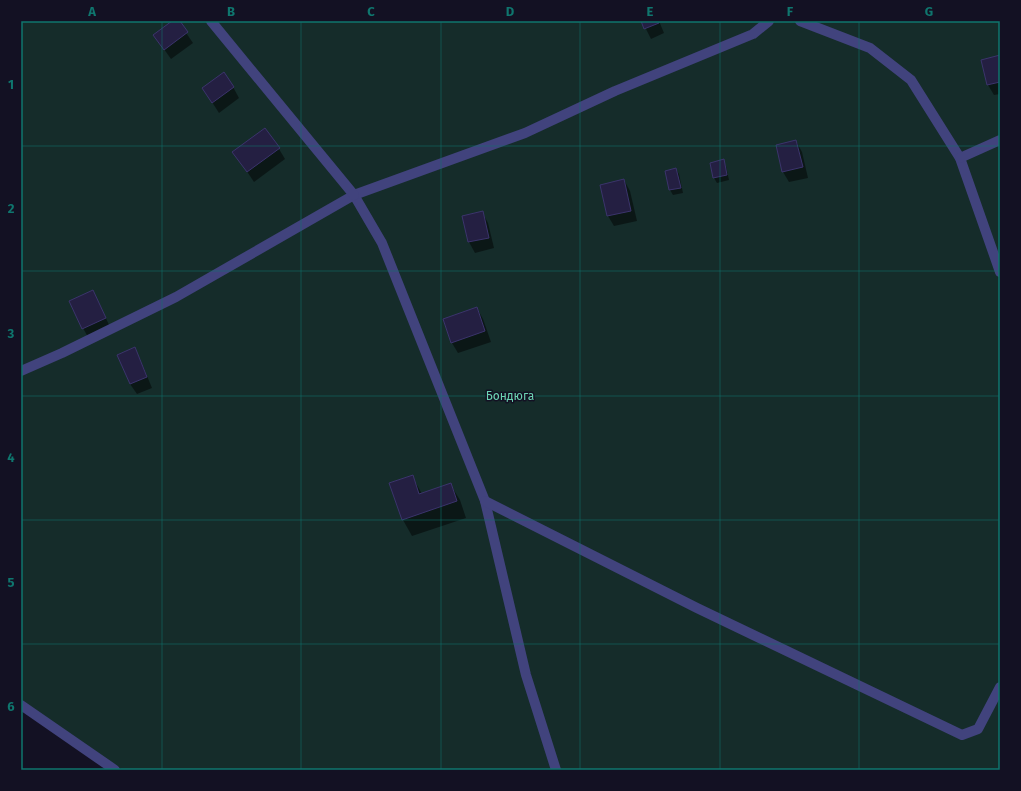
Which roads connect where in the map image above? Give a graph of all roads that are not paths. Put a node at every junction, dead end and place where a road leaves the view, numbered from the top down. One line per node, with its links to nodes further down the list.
1 (211, 21): 6 (street)
2 (769, 21): 6 (street)
3 (800, 21): 5 (street)
4 (1000, 140): 5 (street)
5 (960, 158): 7 (street)
6 (354, 195): 8 (street); 9 (street)
7 (1000, 272)
8 (21, 371)
9 (485, 502): 10 (street); 13 (street)
10 (1000, 687)
11 (21, 705): 12 (street)
12 (114, 770)
13 (556, 770)

